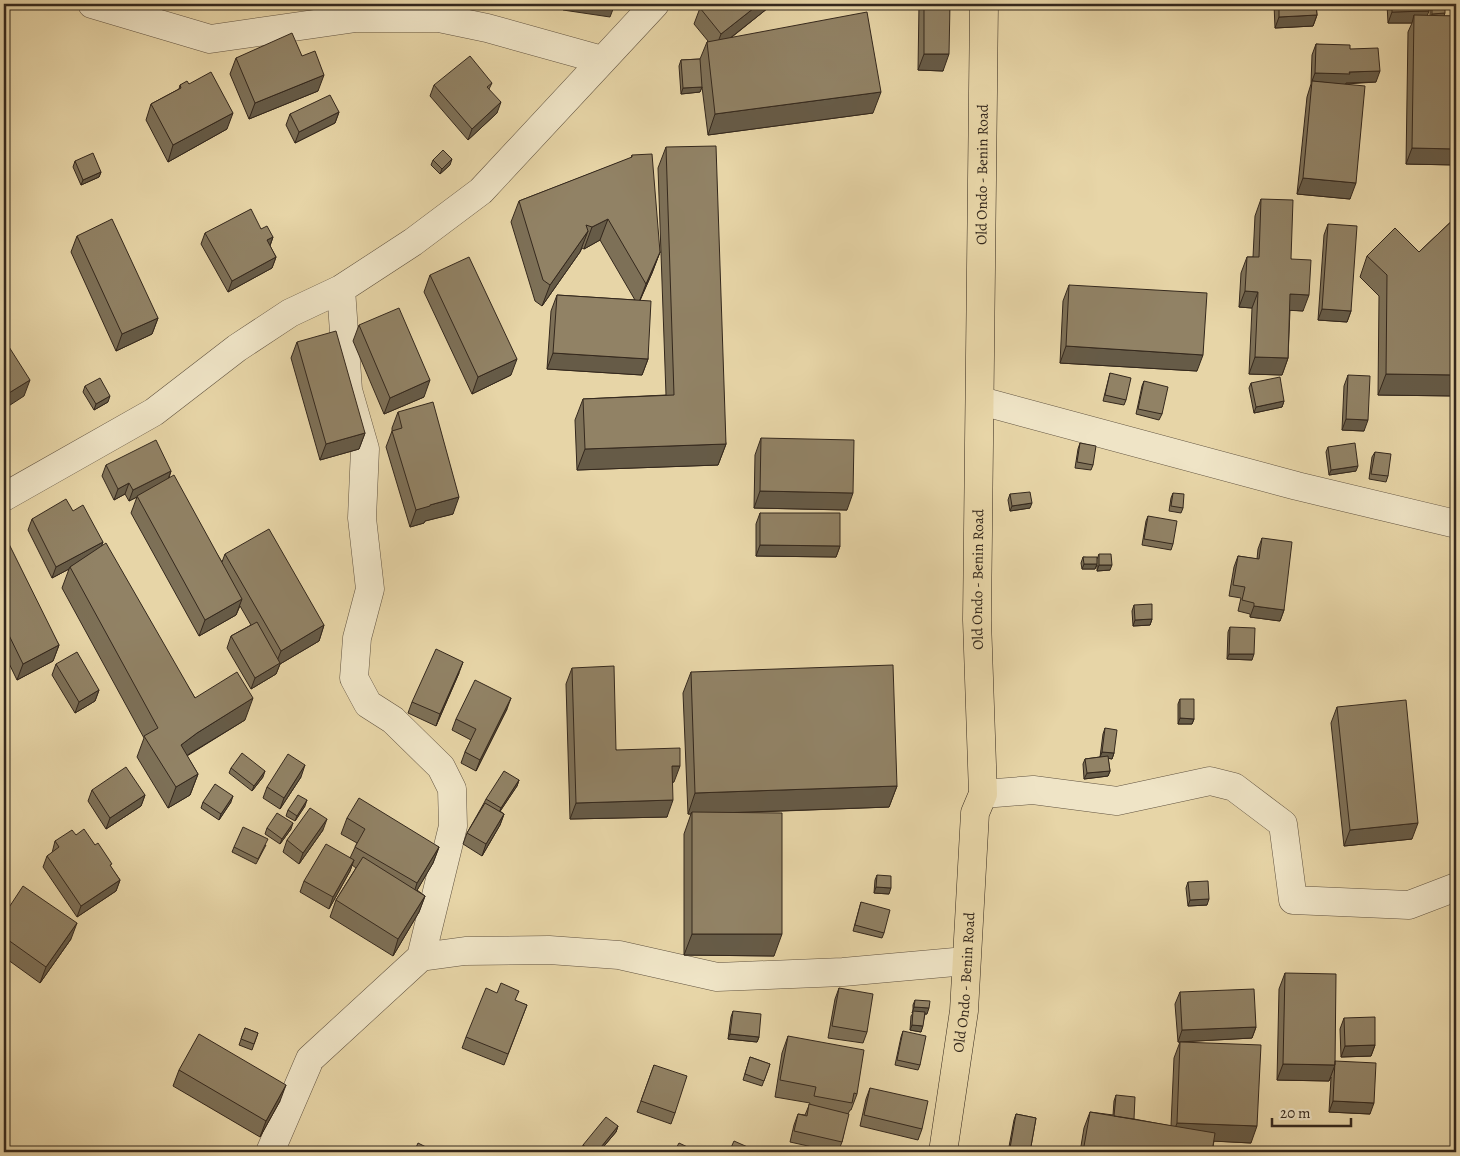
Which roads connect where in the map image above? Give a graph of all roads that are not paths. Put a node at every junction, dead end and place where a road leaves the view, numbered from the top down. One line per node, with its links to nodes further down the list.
1 (92, 4): 4 (street)
2 (655, 4): 4 (street)
3 (984, 4): 6 (main road, Old Ondo - Benin Road)
4 (602, 60): 5 (street)
5 (341, 289): 7 (street); 11 (street)
6 (981, 401): 8 (street); 9 (main road, Old Ondo - Benin Road)
7 (4, 497)
8 (1456, 524)
9 (983, 794): 10 (street); 12 (main road, Old Ondo - Benin Road)
10 (1456, 887)
11 (422, 957): 12 (street); 13 (street)
12 (966, 962): 14 (main road, Old Ondo - Benin Road)
13 (270, 1152)
14 (943, 1152)

